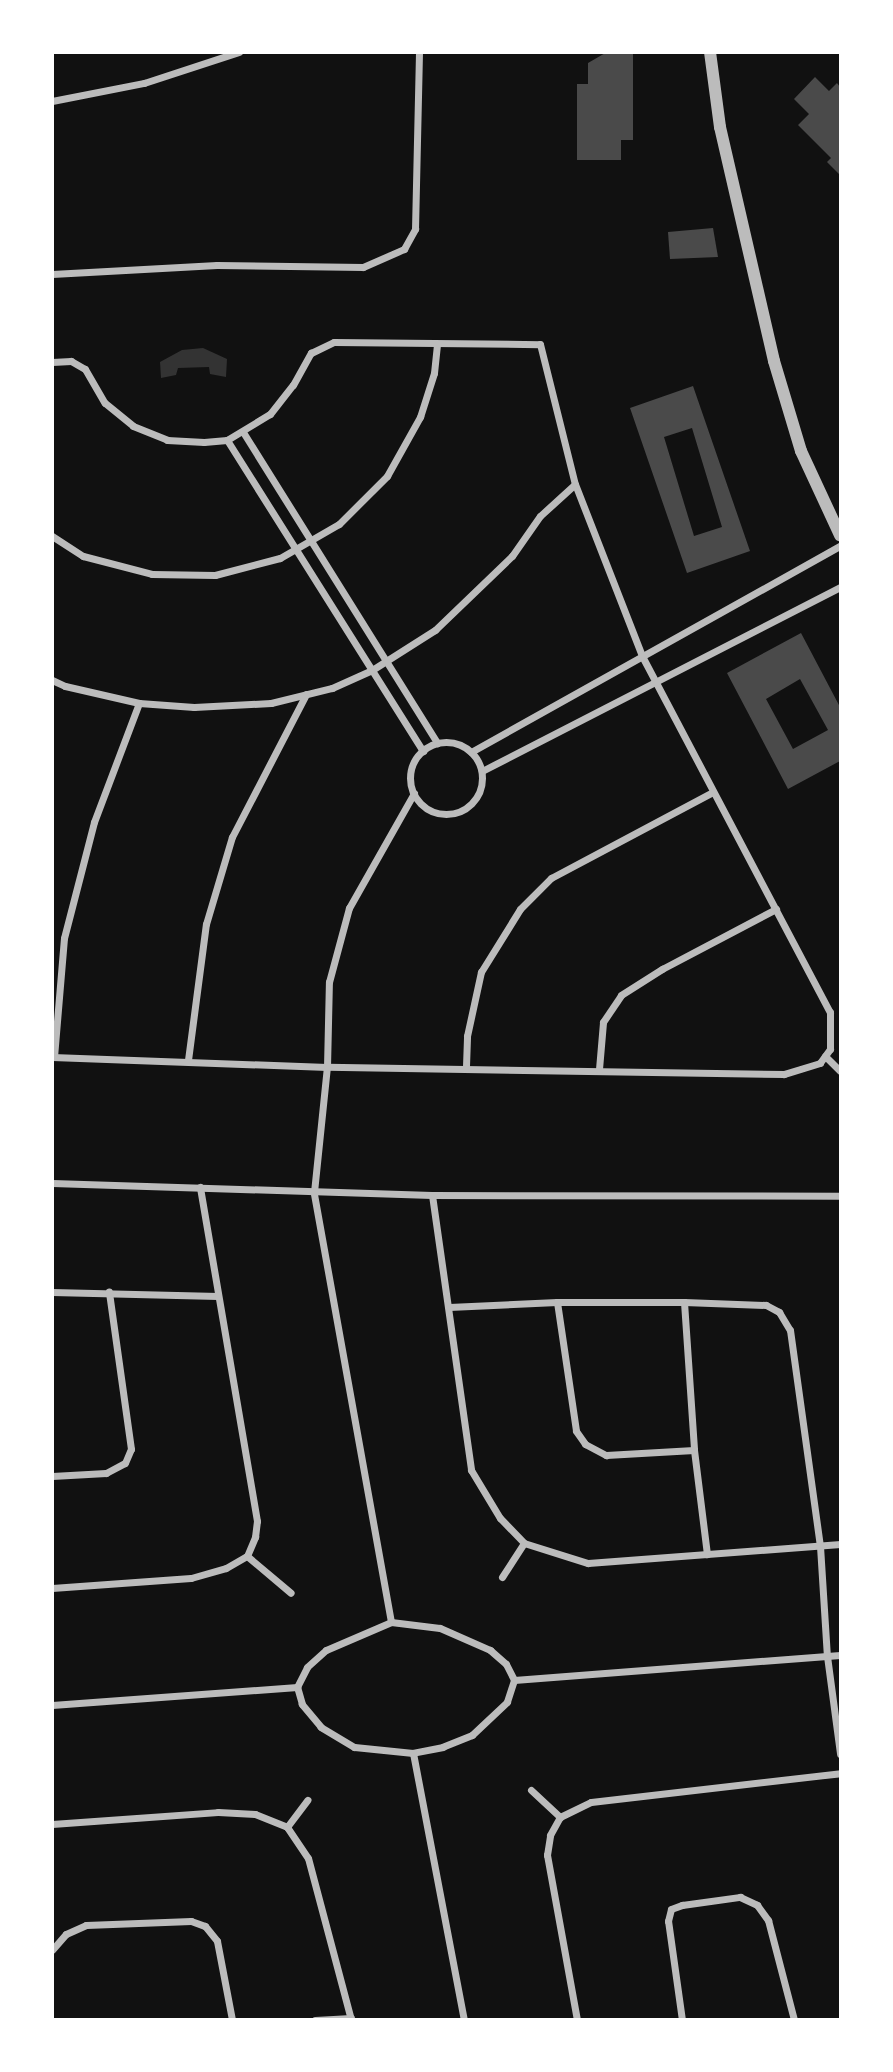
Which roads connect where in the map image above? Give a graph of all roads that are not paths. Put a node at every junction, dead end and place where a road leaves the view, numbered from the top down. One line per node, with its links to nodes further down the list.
1 (239, 52): 4 (street)
2 (419, 52): 5 (street)
3 (710, 52): 11 (street)
4 (52, 101)
5 (52, 274)
6 (437, 345): 8 (street); 10 (street); 13 (street)
7 (52, 362): 9 (street)
8 (243, 432): 9 (street); 13 (street)
9 (227, 440): 15 (street)
10 (575, 484): 17 (street); 18 (street)
11 (841, 536)
12 (52, 537): 15 (street)
13 (311, 541): 15 (street); 18 (street)
14 (841, 546): 17 (street)
15 (296, 549): 19 (street)
16 (841, 587): 21 (street)
17 (642, 656): 21 (street); 26 (street)
18 (386, 661): 19 (street); 24 (street)
19 (372, 670): 22 (street); 25 (street)
20 (52, 680): 23 (street)
21 (655, 682): 27 (street); 28 (street)
22 (306, 694): 23 (street); 33 (street)
23 (139, 703): 32 (street)
24 (437, 743): 25 (street); 26 (street)
25 (423, 751): 29 (street)
26 (471, 752): 27 (street)
27 (482, 771): 29 (street)
28 (713, 792): 30 (street); 35 (street)
29 (414, 793): 34 (street)
30 (776, 909): 31 (street); 36 (street)
31 (825, 1056): 36 (street); 37 (street)
32 (53, 1057): 33 (street)
33 (188, 1060): 34 (street)
34 (327, 1066): 35 (street); 40 (street)
35 (466, 1066): 36 (street)
36 (599, 1069)
37 (841, 1071)
38 (52, 1183): 39 (street)
39 (201, 1187): 40 (street); 45 (street)
40 (314, 1192): 41 (street); 59 (street)
41 (432, 1195): 42 (street); 48 (street)
42 (841, 1196)
43 (52, 1292): 44 (street)
44 (109, 1292): 45 (street); 50 (street)
45 (218, 1296): 55 (street)
46 (557, 1302): 47 (street); 48 (street); 49 (street)
47 (684, 1302): 49 (street); 53 (street)
48 (449, 1307): 51 (street)
49 (694, 1450): 54 (street)
50 (52, 1476)
51 (524, 1543): 54 (street); 56 (street)
52 (841, 1544): 53 (street)
53 (820, 1546): 54 (street); 61 (street)
54 (707, 1554)
55 (247, 1556): 57 (street); 58 (street)
56 (502, 1577)
57 (52, 1588)
58 (291, 1592)
59 (391, 1622): 62 (street); 63 (street)
60 (841, 1655): 61 (street)
61 (827, 1656): 62 (street); 66 (street)
62 (514, 1680): 65 (street)
63 (297, 1687): 64 (street); 65 (street)
64 (52, 1706)
65 (413, 1754): 77 (street)
66 (841, 1754)
67 (841, 1773): 70 (street)
68 (530, 1790): 70 (street)
69 (307, 1800): 72 (street)
70 (560, 1816): 78 (street)
71 (52, 1824): 72 (street)
72 (287, 1827): 74 (street)
73 (52, 1951): 75 (street)
74 (351, 2019): 76 (street)
75 (232, 2020)
76 (314, 2020)
77 (464, 2020)
78 (577, 2020)
79 (682, 2020): 80 (street)
80 (794, 2020)

